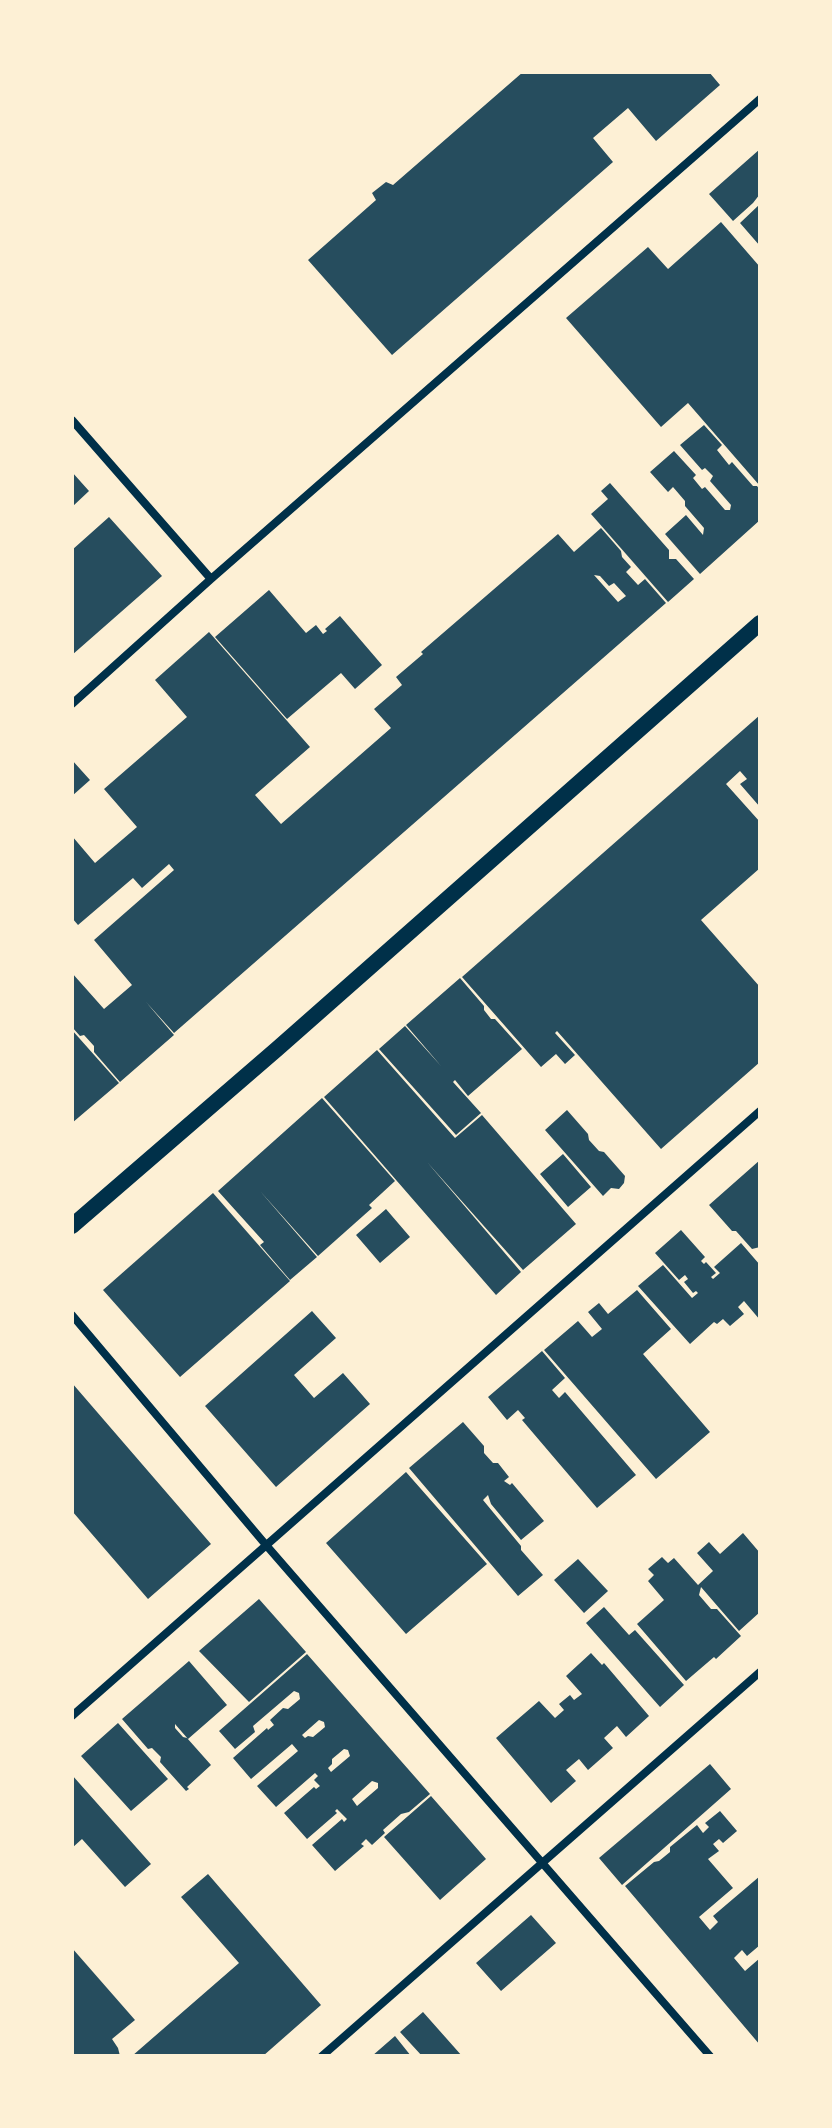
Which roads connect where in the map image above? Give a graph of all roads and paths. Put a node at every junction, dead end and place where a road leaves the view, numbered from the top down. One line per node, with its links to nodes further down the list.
1 (760, 99): 3 (street)
2 (72, 420): 3 (street)
3 (211, 579): 5 (street)
4 (760, 623): 7 (main road)
5 (72, 704)
6 (760, 1111): 9 (street)
7 (72, 1226)
8 (72, 1315): 9 (street)
9 (266, 1545): 11 (street); 12 (street)
10 (760, 1672): 12 (street)
11 (72, 1716)
12 (541, 1862): 13 (street); 14 (street)
13 (322, 2056)
14 (710, 2056)

